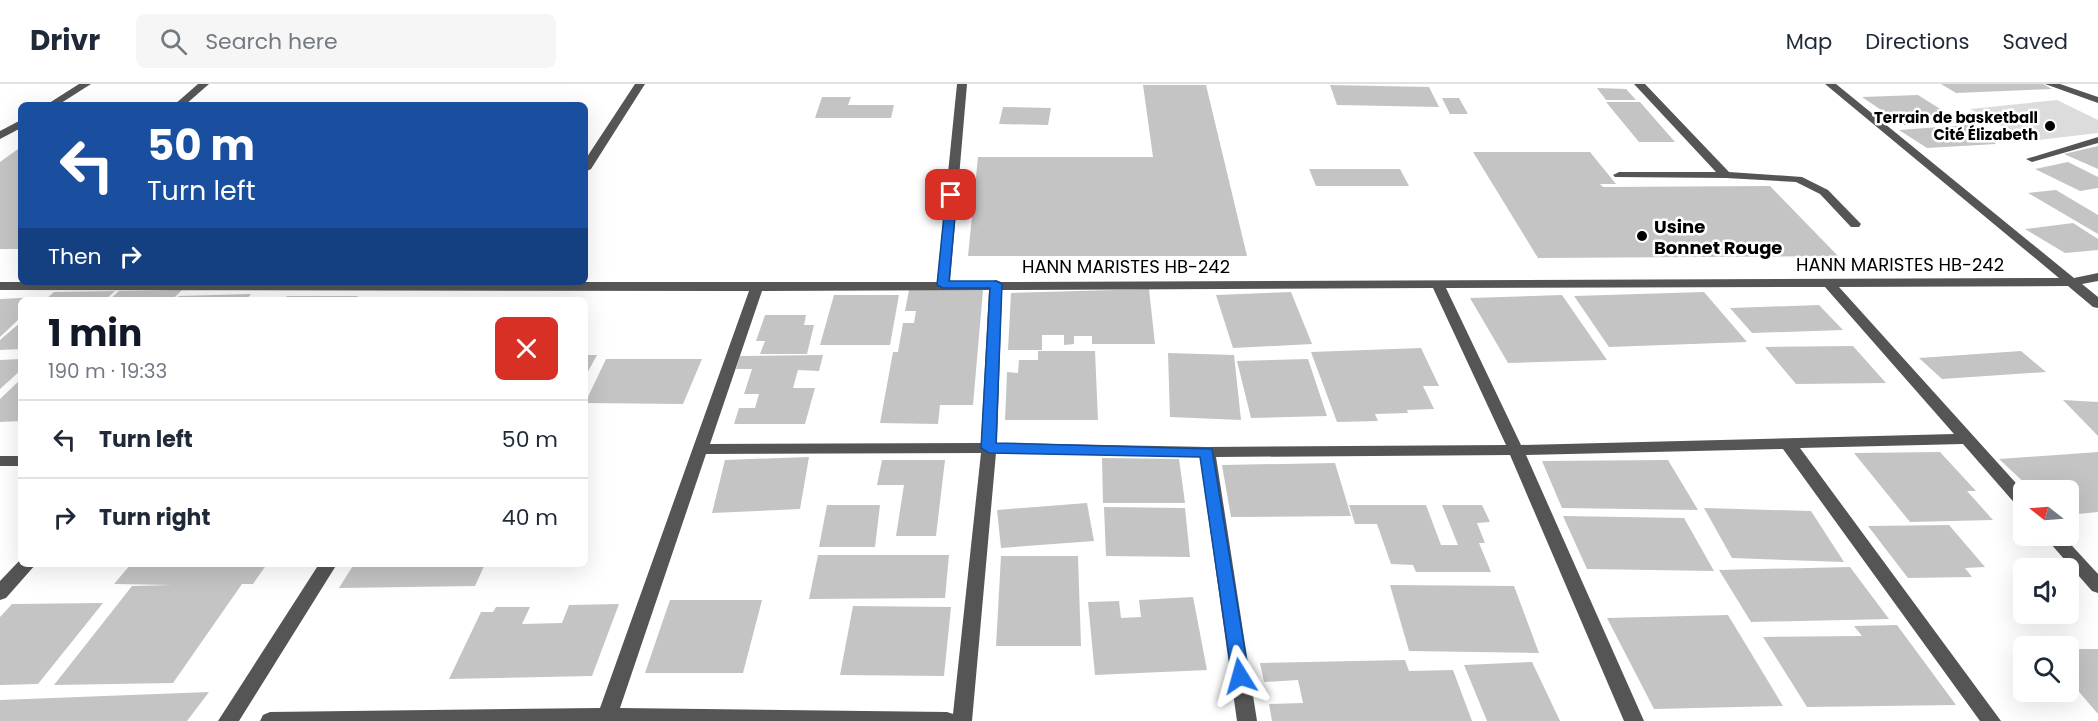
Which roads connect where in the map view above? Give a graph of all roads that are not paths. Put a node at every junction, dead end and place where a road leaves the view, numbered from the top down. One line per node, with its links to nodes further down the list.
1 (86, 84): 11 (street)
2 (204, 84): 12 (street)
3 (640, 84): 17 (street)
4 (962, 84): 26 (street)
5 (1639, 84): 19 (street)
6 (1830, 84): 9 (street)
7 (1852, 84): 9 (street)
8 (2050, 84): 10 (street)
9 (1850, 99): 23 (street)
10 (2098, 100)
11 (56, 102)
12 (183, 102)
13 (18, 125): 14 (street)
14 (0, 136)
15 (2098, 140): 16 (street)
16 (2032, 159)
17 (588, 164)
18 (1619, 175): 19 (street)
19 (1726, 175): 20 (street)
20 (1855, 224)
21 (2098, 277): 23 (street, HANN MARISTES HB-242)
22 (1828, 282): 23 (street, HANN MARISTES HB-242); 27 (street, HANN MARISTES HB-242); 33 (street)
23 (2071, 282): 32 (street)
24 (996, 284): 26 (street, HANN MARISTES HB-242); 27 (street, HANN MARISTES HB-242); 35 (street)
25 (511, 285): 29 (street, HANN MARISTES HB-242); 30 (street, HANN MARISTES HB-242)
26 (943, 285): 30 (street, HANN MARISTES HB-242)
27 (1438, 285): 37 (street)
28 (0, 286): 29 (street, HANN MARISTES HB-242)
29 (279, 286): 31 (street)
30 (757, 286): 36 (street)
31 (270, 297)
32 (2098, 304)
33 (1966, 439): 34 (street); 41 (street)
34 (1789, 445): 37 (street); 54 (street)
35 (989, 448): 36 (street); 38 (street); 51 (street)
36 (700, 449): 47 (street)
37 (1516, 450): 38 (street); 53 (street)
38 (1207, 452): 52 (street)
39 (18, 461): 40 (street)
40 (1, 462)
41 (2013, 491)
42 (2062, 546): 45 (street)
43 (24, 567): 46 (street)
44 (326, 567): 48 (street)
45 (2098, 586)
46 (0, 592)
47 (606, 718): 49 (street); 50 (street)
48 (228, 721)
49 (270, 721)
50 (947, 721)
51 (962, 721)
52 (1247, 721)
53 (1634, 721)
54 (1991, 721)

